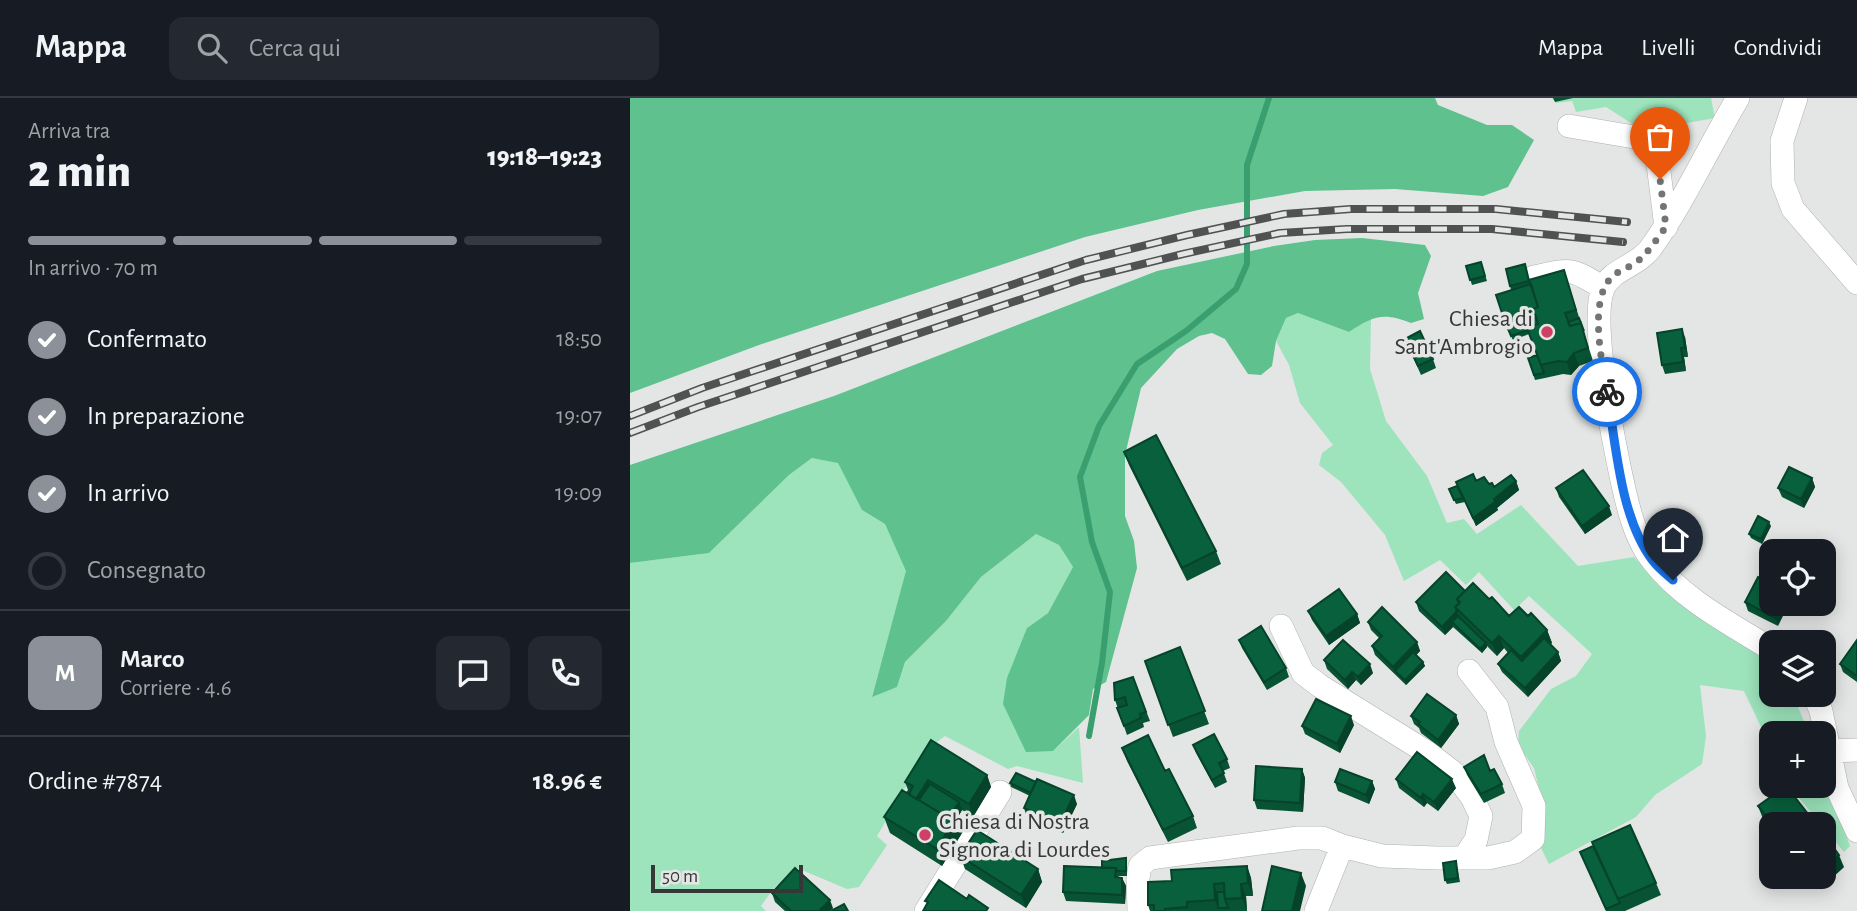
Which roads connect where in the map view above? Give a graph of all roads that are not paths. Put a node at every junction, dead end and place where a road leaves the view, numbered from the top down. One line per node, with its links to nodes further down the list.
1 (1738, 98): 4 (street)
2 (1797, 98): 6 (street)
3 (1569, 126): 4 (street)
4 (1666, 227): 7 (street)
5 (1534, 277): 7 (street)
6 (1857, 283)
7 (1603, 288): 9 (street)
8 (1281, 626): 17 (street)
9 (1759, 641)
10 (1469, 671): 17 (street)
11 (1857, 750): 12 (street)
12 (1836, 751)
13 (1836, 783): 15 (street)
14 (1000, 792): 18 (street)
15 (1857, 831)
16 (1342, 846): 17 (street); 19 (street); 20 (street)
17 (1464, 858)
18 (926, 911)
19 (1139, 911)
20 (1316, 911)

